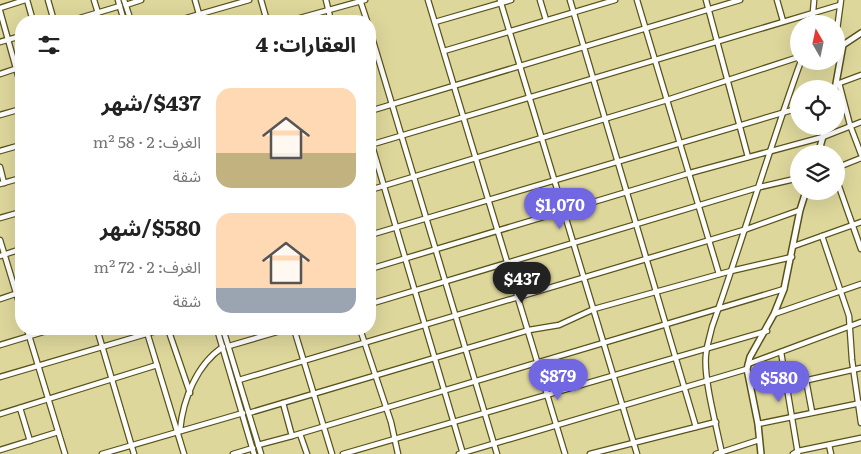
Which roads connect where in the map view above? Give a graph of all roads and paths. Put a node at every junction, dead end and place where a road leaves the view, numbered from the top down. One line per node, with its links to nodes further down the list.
1 (26, 0): 24 (street); 31 (street)
2 (48, 0): 32 (street)
3 (94, 0): 28 (street)
4 (118, 0): 23 (street)
5 (141, 0): 23 (street)
6 (195, 0): 30 (street)
7 (248, 0): 30 (street)
8 (261, 0): 35 (street)
9 (326, 0): 25 (street)
10 (362, 0): 25 (street); 38 (street)
11 (428, 0): 41 (street)
12 (511, 0): 21 (street)
13 (540, 0): 39 (street)
14 (570, 0): 27 (street)
15 (615, 0): 27 (street)
16 (637, 0): 42 (street)
17 (706, 0): 26 (street)
18 (740, 0): 26 (street)
19 (777, 0): 40 (street)
20 (814, 0): 29 (street)
21 (501, 2): 41 (street); 43 (street)
22 (841, 3): 29 (street)
23 (123, 4): 28 (street)
24 (0, 9): 46 (street)
25 (328, 9): 36 (street); 37 (street)
26 (708, 10): 42 (street); 47 (street)
27 (573, 12): 39 (street); 50 (street)
28 (98, 13): 33 (street)
29 (813, 13): 40 (street)
30 (199, 14): 34 (street)
31 (31, 15)
32 (52, 15)
33 (91, 15)
34 (196, 15)
35 (265, 15)
36 (309, 15)
37 (330, 15)
38 (366, 15)
39 (546, 20): 43 (street)
40 (783, 21): 47 (street)
41 (435, 22): 51 (street)
42 (646, 28): 50 (street); 54 (street)
43 (510, 32): 51 (street); 56 (street)
44 (861, 33): 49 (street)
45 (15, 37): 46 (street)
46 (8, 39): 48 (street); 53 (street)
47 (717, 40): 54 (street); 62 (street)
48 (0, 42)
49 (845, 44)
50 (584, 47): 56 (street); 61 (street)
51 (444, 51): 64 (street)
52 (376, 52): 67 (street)
53 (15, 57)
54 (655, 59): 61 (street); 66 (street)
55 (790, 60): 62 (street)
56 (520, 66): 64 (street); 65 (street)
57 (15, 69): 59 (street)
58 (798, 70): 72 (street)
59 (0, 74)
60 (861, 75): 63 (street)
61 (593, 78): 65 (street); 75 (street)
62 (729, 81): 66 (street); 77 (street)
63 (845, 82)
64 (455, 86): 67 (street); 74 (street)
65 (530, 97): 74 (street); 81 (street)
66 (667, 100): 75 (street); 83 (street)
67 (392, 104): 68 (street); 79 (street)
68 (376, 109)
69 (790, 110): 72 (street)
70 (845, 110): 78 (street)
71 (15, 111): 73 (street)
72 (781, 113): 77 (street); 86 (street)
73 (0, 115)
74 (464, 116): 79 (street); 90 (street)
75 (605, 119): 81 (street); 93 (street)
76 (861, 122): 78 (street)
77 (740, 124): 83 (street); 89 (street)
78 (850, 125): 80 (street); 88 (street)
79 (401, 135): 82 (street); 97 (street)
80 (823, 137): 84 (street); 86 (street)
81 (543, 138): 90 (street); 99 (street)
82 (376, 141)
83 (680, 143): 93 (street); 96 (street)
84 (821, 145)
85 (15, 147): 87 (street)
86 (770, 150): 89 (street); 103 (street)
87 (0, 151)
88 (861, 154)
89 (748, 157): 96 (street)
90 (477, 158): 97 (street); 106 (street)
91 (861, 158): 94 (street)
92 (376, 159): 102 (street)
93 (617, 161): 99 (street); 105 (street)
94 (845, 164)
95 (0, 167): 101 (street)
96 (690, 173): 105 (street); 109 (street)
97 (414, 176): 102 (street); 114 (street)
98 (15, 180): 101 (street)
99 (556, 180): 106 (street); 111 (street)
100 (790, 180): 103 (street)
101 (2, 183)
102 (384, 186): 104 (street); 117 (street)
103 (760, 187): 109 (street); 119 (street)
104 (376, 188)
105 (626, 192): 111 (street); 116 (street)
106 (490, 199): 114 (street); 120 (street)
107 (803, 200): 110 (street)
108 (843, 200): 118 (street)
109 (699, 206): 116 (street); 124 (street)
110 (800, 210): 119 (street); 126 (street)
111 (564, 211): 120 (street); 125 (street)
112 (15, 214): 113 (street)
113 (0, 218)
114 (426, 218): 117 (street); 128 (street)
115 (861, 222): 118 (street)
116 (636, 224): 125 (street); 133 (street)
117 (396, 226): 121 (street); 132 (street)
118 (852, 226): 122 (street); 127 (street)
119 (746, 229): 124 (street); 136 (street)
120 (499, 230): 128 (street); 134 (street)
121 (376, 233)
122 (822, 236): 126 (street); 144 (street)
123 (0, 240): 130 (street)
124 (709, 240): 133 (street); 137 (street)
125 (574, 244): 134 (street); 138 (street)
126 (794, 246): 131 (street)
127 (861, 249)
128 (436, 250): 132 (street); 139 (street)
129 (15, 251): 130 (street)
130 (2, 255): 140 (street)
131 (792, 257): 136 (street); 142 (street)
132 (406, 258): 135 (street); 143 (street)
133 (646, 258): 138 (street); 145 (street)
134 (509, 263): 139 (street); 147 (street)
135 (376, 267)
136 (731, 271): 137 (street); 151 (street)
137 (719, 274): 145 (street)
138 (584, 276): 147 (street); 150 (street)
139 (445, 282): 143 (street); 153 (street)
140 (15, 284)
141 (861, 284): 144 (street)
142 (784, 289): 151 (street); 152 (street)
143 (415, 290): 149 (street); 155 (street)
144 (842, 291): 152 (street); 157 (street)
145 (656, 292): 150 (street); 156 (street)
146 (15, 294): 148 (street)
147 (518, 296): 153 (street); 158 (street)
148 (0, 298)
149 (376, 302)
150 (594, 309): 158 (street); 172 (street)
151 (718, 310): 156 (street); 176 (street)
152 (774, 314): 159 (street)
153 (454, 315): 155 (street); 177 (street)
154 (861, 322): 157 (street)
155 (424, 323): 171 (street); 179 (street)
156 (666, 325): 172 (street); 180 (street)
157 (851, 325): 178 (street); 187 (street)
158 (528, 330): 177 (street); 182 (street)
159 (767, 331): 176 (street); 185 (street)
160 (32, 335): 170 (street)
161 (99, 335): 174 (street)
162 (134, 335): 174 (street)
163 (147, 335): 183 (street)
164 (170, 335): 199 (street)
165 (220, 335): 175 (street)
166 (224, 335): 175 (street)
167 (265, 335): 175 (street)
168 (296, 335): 181 (street)
169 (361, 335): 171 (street)
170 (29, 336): 173 (street); 184 (street)
171 (363, 342): 181 (street); 189 (street)
172 (603, 343): 182 (street); 188 (street)
173 (0, 345)
174 (102, 346): 184 (street); 191 (street)
175 (226, 346): 192 (street); 199 (street); 209 (street)
176 (708, 348): 180 (street); 193 (street)
177 (465, 349): 179 (street); 195 (street)
178 (781, 352): 185 (street); 196 (street)
179 (435, 357): 189 (street); 198 (street)
180 (676, 357): 188 (street); 197 (street)
181 (303, 360): 192 (street); 200 (street)
182 (538, 362): 195 (street); 201 (street)
183 (157, 365): 191 (street); 221 (street)
184 (38, 366): 190 (street); 202 (street)
185 (747, 366): 193 (street); 217 (street)
186 (861, 368): 187 (street)
187 (853, 370): 194 (street); 204 (street)
188 (612, 375): 201 (street); 205 (street)
189 (374, 376): 200 (street); 207 (street)
190 (0, 377)
191 (112, 379): 202 (street); 231 (street)
192 (239, 380): 212 (street)
193 (708, 380): 197 (street); 215 (street)
194 (806, 380): 196 (street); 208 (street)
195 (475, 382): 198 (street); 210 (street)
196 (786, 385): 213 (street)
197 (684, 387): 205 (street); 220 (street)
198 (446, 391): 207 (street); 214 (street)
199 (190, 393): 221 (street)
200 (313, 394): 203 (street); 219 (street)
201 (548, 394): 210 (street); 218 (street)
202 (47, 400): 206 (street); 222 (street)
203 (283, 403): 212 (street); 224 (street)
204 (859, 403): 208 (street); 216 (street)
205 (622, 405): 218 (street); 229 (street)
206 (20, 408): 211 (street); 228 (street)
207 (386, 409): 219 (street); 225 (street)
208 (812, 412): 213 (street)
209 (243, 413): 221 (street); 234 (street)
210 (484, 413): 214 (street); 230 (street)
211 (0, 414)
212 (249, 414): 232 (street)
213 (792, 416): 217 (street); 237 (street)
214 (454, 422): 225 (street); 249 (street)
215 (716, 422): 220 (street); 236 (street)
216 (861, 423)
217 (758, 424): 227 (street)
218 (557, 425): 230 (street); 251 (street)
219 (324, 427): 223 (street); 246 (street)
220 (696, 427): 229 (street)
221 (178, 430): 231 (street); 241 (street)
222 (58, 432): 228 (street); 238 (street)
223 (300, 434): 224 (street); 245 (street)
224 (292, 436): 232 (street)
225 (394, 438): 247 (street); 248 (street)
226 (861, 438): 233 (street)
227 (759, 440): 236 (street); 254 (street)
228 (30, 441): 235 (street)
229 (633, 443): 252 (street); 253 (street)
230 (494, 444): 249 (street); 250 (street)
231 (132, 445): 239 (street); 240 (street)
232 (258, 445): 244 (street)
233 (829, 445): 237 (street); 255 (street)
234 (253, 448): 242 (street); 243 (street)
235 (0, 450)
236 (720, 453)
237 (796, 453)
238 (65, 454)
239 (102, 454)
240 (134, 454)
241 (184, 454)
242 (233, 454)
243 (254, 454)
244 (261, 454)
245 (307, 454)
246 (332, 454)
247 (343, 454)
248 (398, 454)
249 (462, 454)
250 (497, 454)
251 (565, 454)
252 (590, 454)
253 (636, 454)
254 (760, 454)
255 (831, 454)

